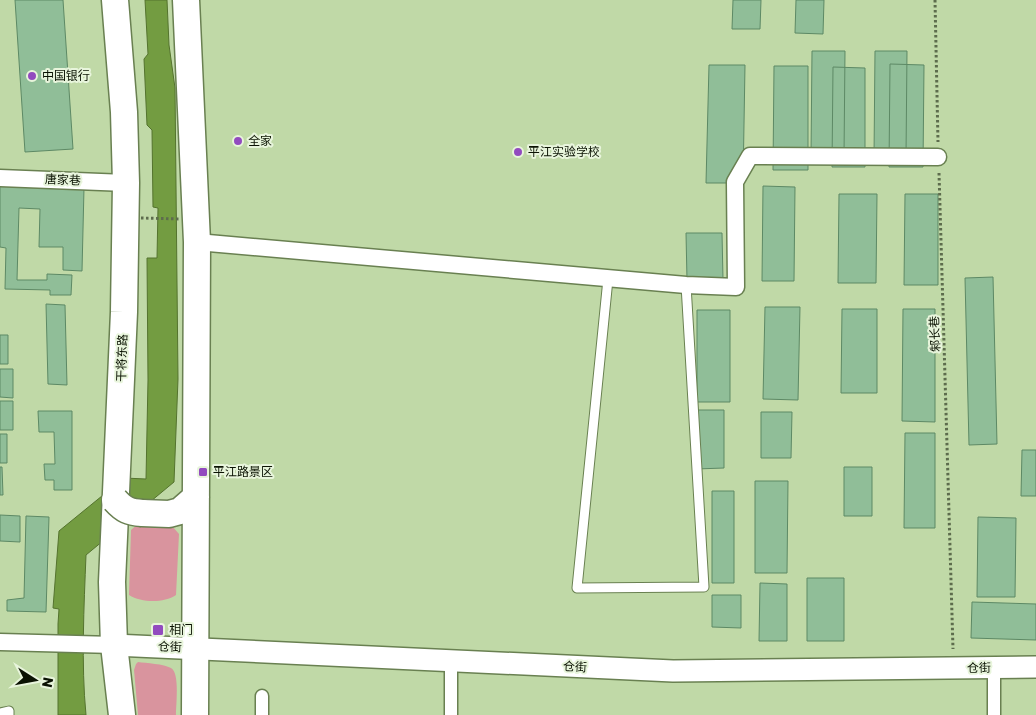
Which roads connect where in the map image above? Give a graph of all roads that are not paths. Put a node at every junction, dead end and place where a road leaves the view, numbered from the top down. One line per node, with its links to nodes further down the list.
1 (115, 0): 5 (main road, 干将东路)
2 (186, 0): 6 (main road)
3 (938, 157): 8 (street)
4 (0, 178): 5 (street, 唐家巷)
5 (126, 183): 10 (main road, 干将东路)
6 (197, 242): 7 (street); 9 (main road)
7 (608, 279): 8 (street); 8 (lane)
8 (686, 285)
9 (196, 497): 10 (main road, bridge); 13 (main road)
10 (115, 500): 12 (main road, 干将东路)
11 (0, 642): 12 (street)
12 (104, 645): 13 (street, 仓街); 20 (main road, 干将东路)
13 (195, 648): 14 (street, 仓街); 21 (main road)
14 (451, 661): 16 (street, 仓街); 23 (street)
15 (1036, 667): 16 (street, 仓街)
16 (994, 668): 24 (street)
17 (262, 696): 22 (street)
18 (0, 713): 19 (lane)
19 (9, 715)
20 (122, 715)
21 (195, 715)
22 (262, 715)
23 (451, 715)
24 (994, 715)

